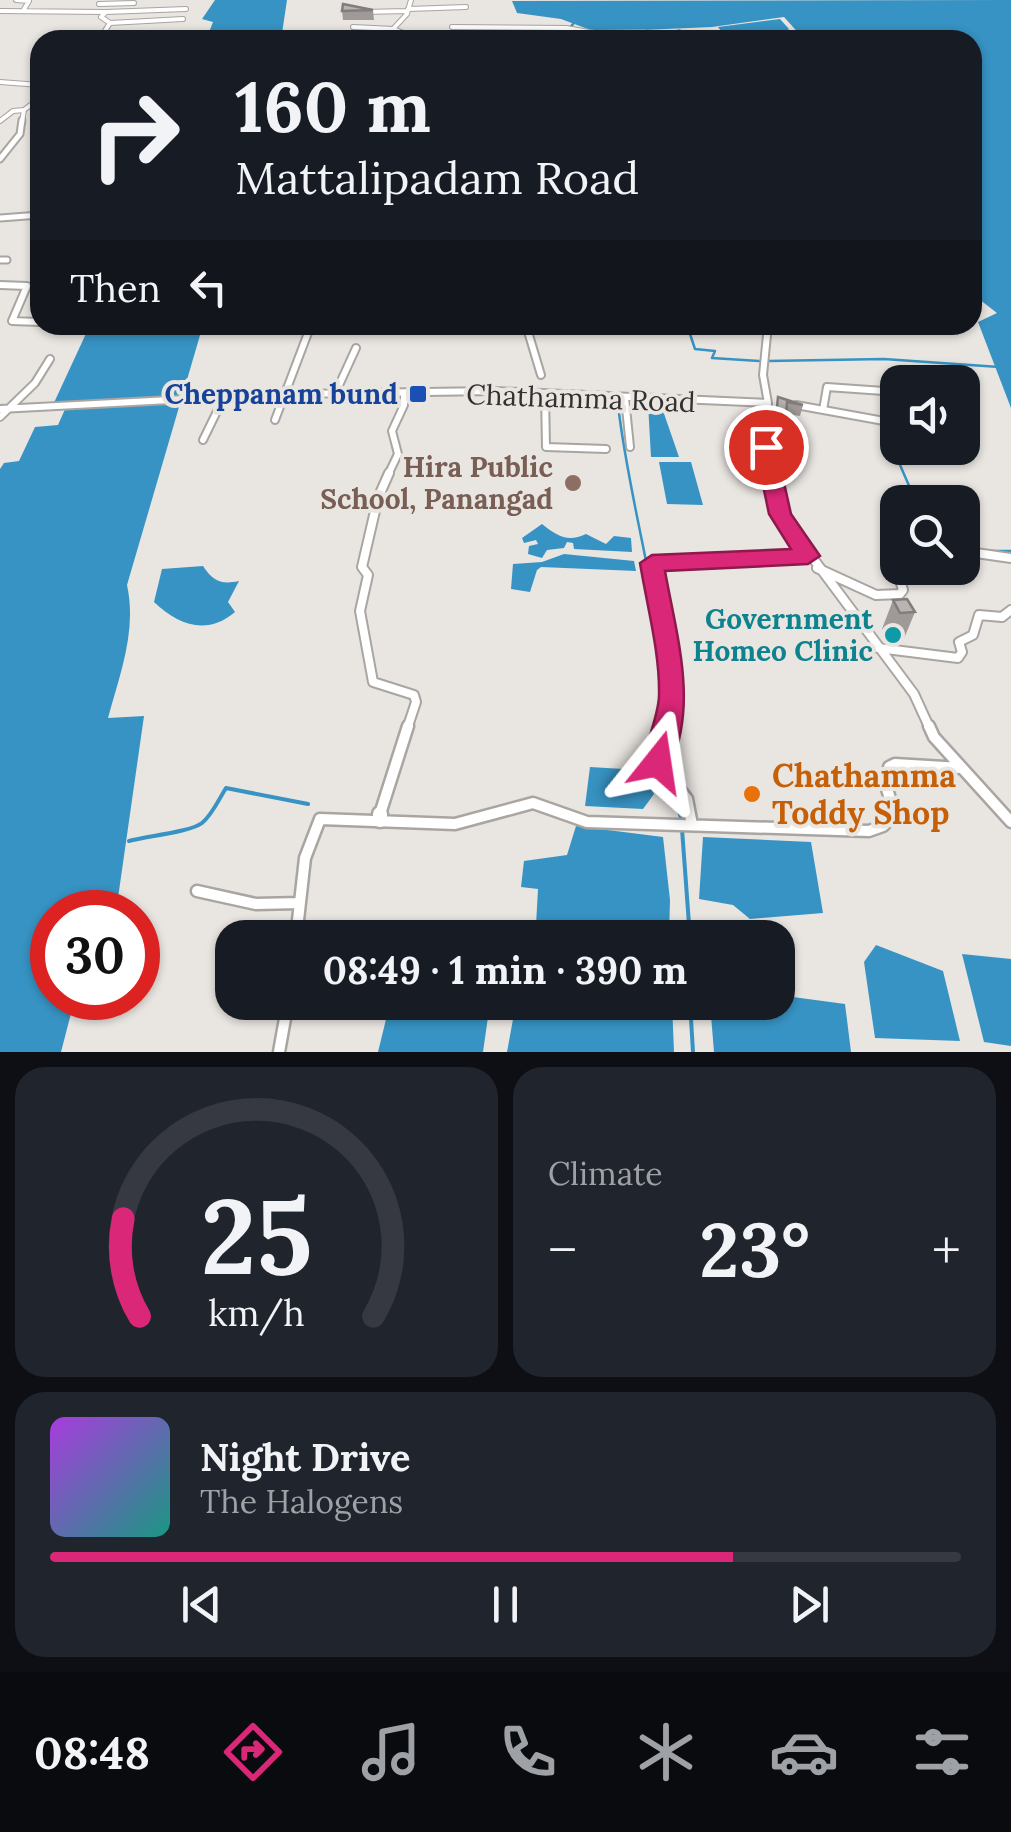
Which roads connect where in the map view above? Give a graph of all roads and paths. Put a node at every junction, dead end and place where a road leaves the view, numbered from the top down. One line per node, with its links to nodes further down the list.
1 (16, 0): 8 (street)
2 (411, 0): 6 (street)
3 (101, 2): 4 (street); 10 (street)
4 (134, 3)
5 (466, 8): 6 (street)
6 (408, 10): 12 (street); 18 (street)
7 (0, 11): 8 (street)
8 (23, 11): 9 (street)
9 (70, 11): 10 (street); 13 (street)
10 (92, 11): 11 (street)
11 (106, 12): 14 (street); 14 (street)
12 (350, 12)
13 (61, 23)
14 (110, 23): 19 (street)
15 (452, 27): 17 (street)
16 (353, 28): 18 (street)
17 (566, 28): 20 (street)
18 (393, 29)
19 (105, 30)
20 (579, 30)
21 (0, 82): 22 (street)
22 (11, 82): 23 (street); 24 (street)
23 (30, 83)
24 (0, 90)
25 (30, 106): 26 (street)
26 (24, 110): 27 (street); 29 (street)
27 (0, 122)
28 (0, 142): 29 (street)
29 (13, 142): 30 (street)
30 (0, 159)
31 (30, 216): 32 (street)
32 (0, 218)
33 (0, 285): 34 (street)
34 (30, 322)
35 (307, 335): 43 (street)
36 (529, 335): 40 (street)
37 (767, 335): 48 (street)
38 (356, 348): 44 (street)
39 (50, 359): 50 (street)
40 (541, 374)
41 (880, 391): 51 (street)
42 (404, 393): 44 (street, Chathamma Road); 45 (street, Chathamma Road); 62 (street)
43 (282, 394): 44 (street, Chathamma Road); 46 (street, Chathamma Road); 53 (street)
44 (332, 394): 49 (street)
45 (545, 394): 47 (street, Chathamma Road); 57 (street)
46 (224, 397): 50 (street, Chathamma Road); 55 (street)
47 (625, 398): 48 (street, Chathamma Road); 56 (street)
48 (768, 401): 51 (street, Chathamma Road); 59 (street)
49 (326, 408)
50 (3, 409): 52 (street)
51 (824, 410): 54 (street, Chathamma Road)
52 (0, 418)
53 (275, 420)
54 (880, 420)
55 (203, 440)
56 (630, 447)
57 (606, 448)
58 (980, 554): 60 (street)
59 (808, 556): 61 (street); 70 (street)
60 (1011, 558)
61 (816, 568): 64 (street); 66 (street)
62 (365, 584): 63 (street); 68 (street)
63 (377, 584)
64 (901, 585)
65 (1011, 610): 66 (street)
66 (878, 648): 67 (street)
67 (961, 768): 69 (street); 70 (street)
68 (380, 817): 70 (street); 72 (street)
69 (1011, 822)
70 (691, 825)
71 (197, 891): 72 (street)
72 (299, 903): 73 (street)
73 (298, 920)
74 (285, 1020): 75 (street)
75 (279, 1052)

